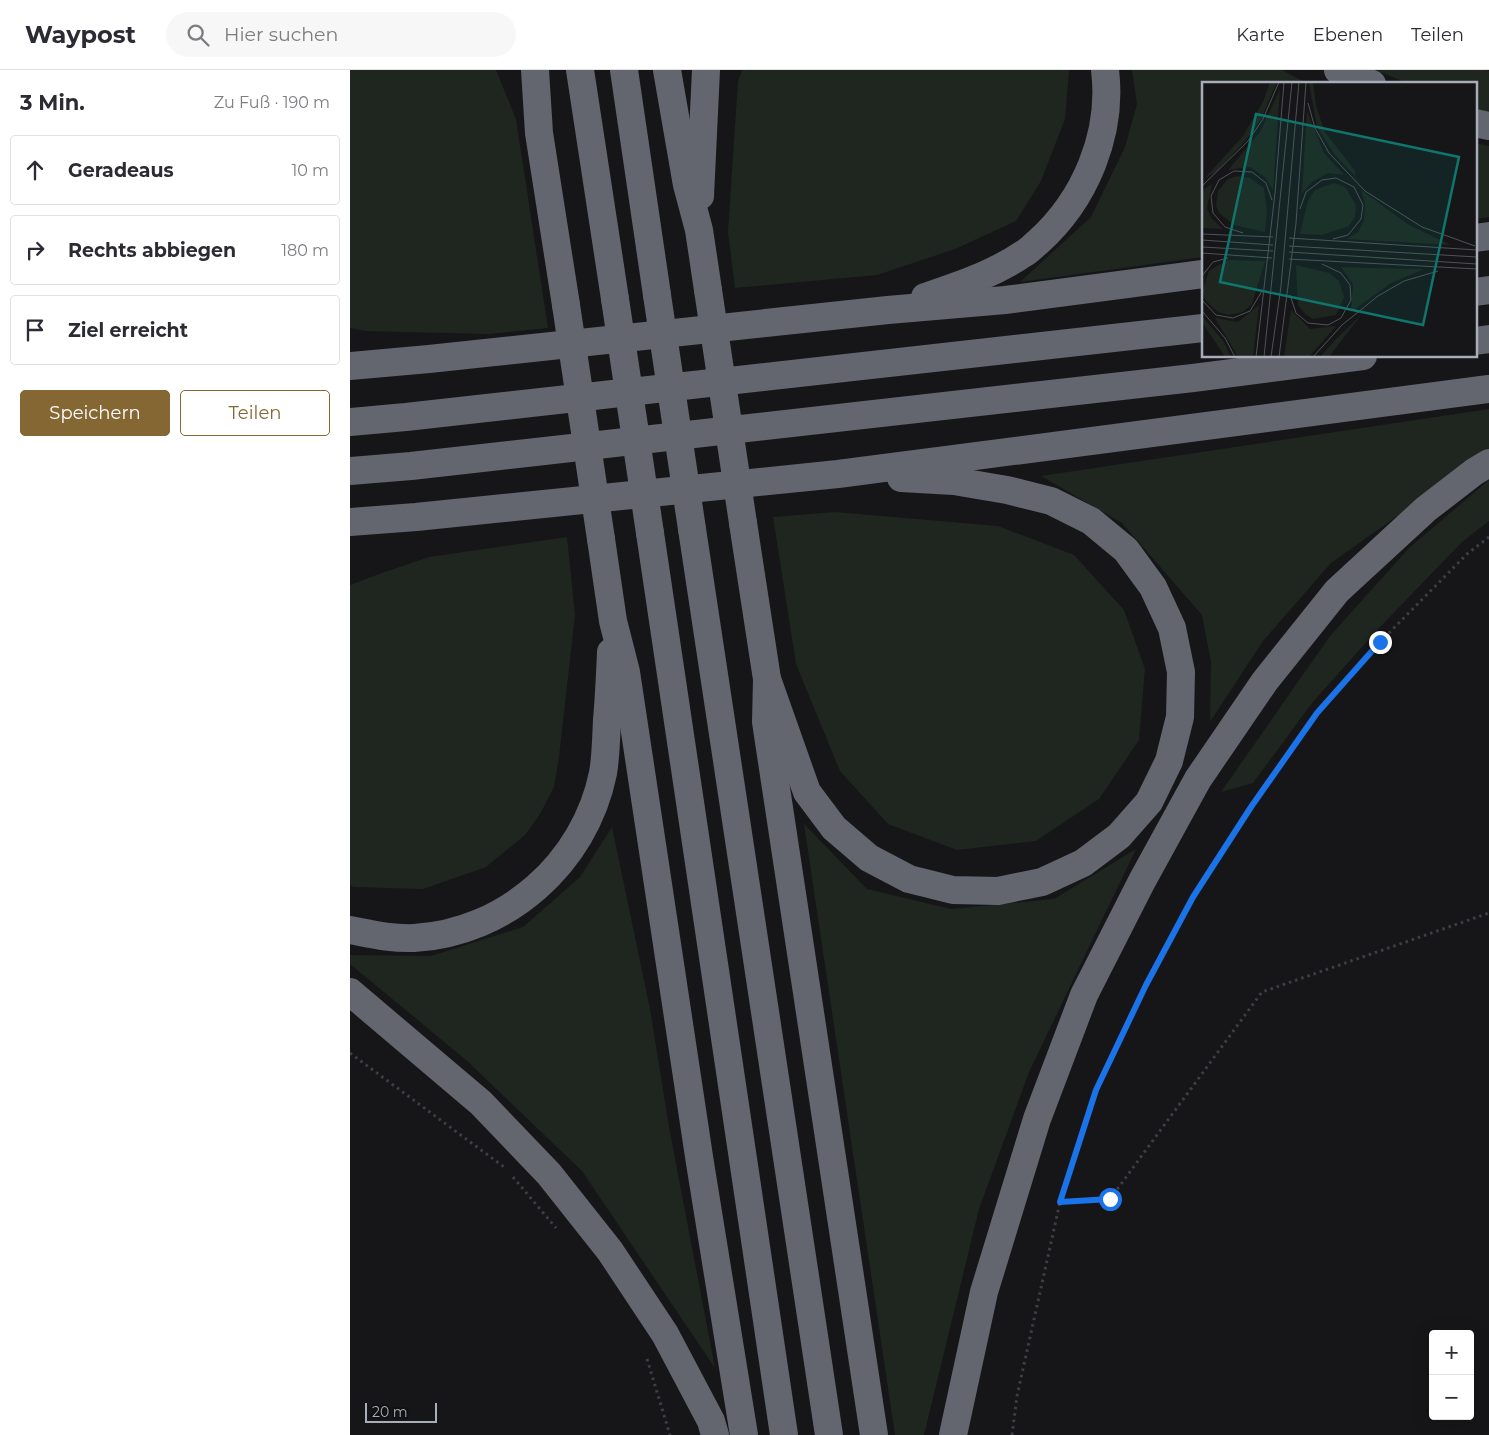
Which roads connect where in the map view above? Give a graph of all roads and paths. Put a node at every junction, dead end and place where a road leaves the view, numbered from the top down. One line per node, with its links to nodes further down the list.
1 (515, 70): 12 (highway)
2 (535, 70): 12 (highway)
3 (580, 70): 50 (highway, bridge)
4 (624, 70): 51 (highway, bridge)
5 (668, 70): 13 (highway)
6 (706, 70): 13 (highway)
7 (1104, 70): 19 (highway)
8 (1338, 70): 9 (highway)
9 (1367, 82)
10 (1476, 123): 11 (highway)
11 (1489, 126)
12 (539, 133): 36 (highway, bridge)
13 (699, 230): 37 (highway, bridge)
14 (1489, 236): 15 (highway)
15 (1476, 238)
16 (1202, 274): 19 (highway)
17 (1489, 290): 18 (highway)
18 (1476, 292)
19 (888, 310): 25 (highway)
20 (1202, 328): 28 (highway)
21 (1489, 339): 22 (highway)
22 (1476, 341)
23 (350, 348): 25 (highway)
24 (1348, 358): 30 (highway)
25 (429, 359): 26 (highway)
26 (350, 366)
27 (1489, 389): 31 (highway)
28 (350, 422)
29 (1489, 463): 53 (highway)
30 (350, 470)
31 (838, 474): 32 (highway); 37 (highway)
32 (416, 517): 33 (highway); 35 (highway)
33 (350, 522)
34 (1489, 537): 44 (path)
35 (350, 540)
36 (612, 620): 39 (highway); 49 (highway)
37 (767, 679): 52 (highway)
38 (1489, 913): 44 (path)
39 (350, 930)
40 (350, 992): 48 (highway)
41 (350, 1053): 42 (path)
42 (506, 1168)
43 (512, 1176): 45 (path)
44 (1060, 1202): 54 (path)
45 (562, 1235)
46 (645, 1352): 47 (path)
47 (670, 1435)
48 (716, 1435)
49 (744, 1435)
50 (784, 1435)
51 (829, 1435)
52 (874, 1435)
53 (953, 1435)
54 (1012, 1435)

